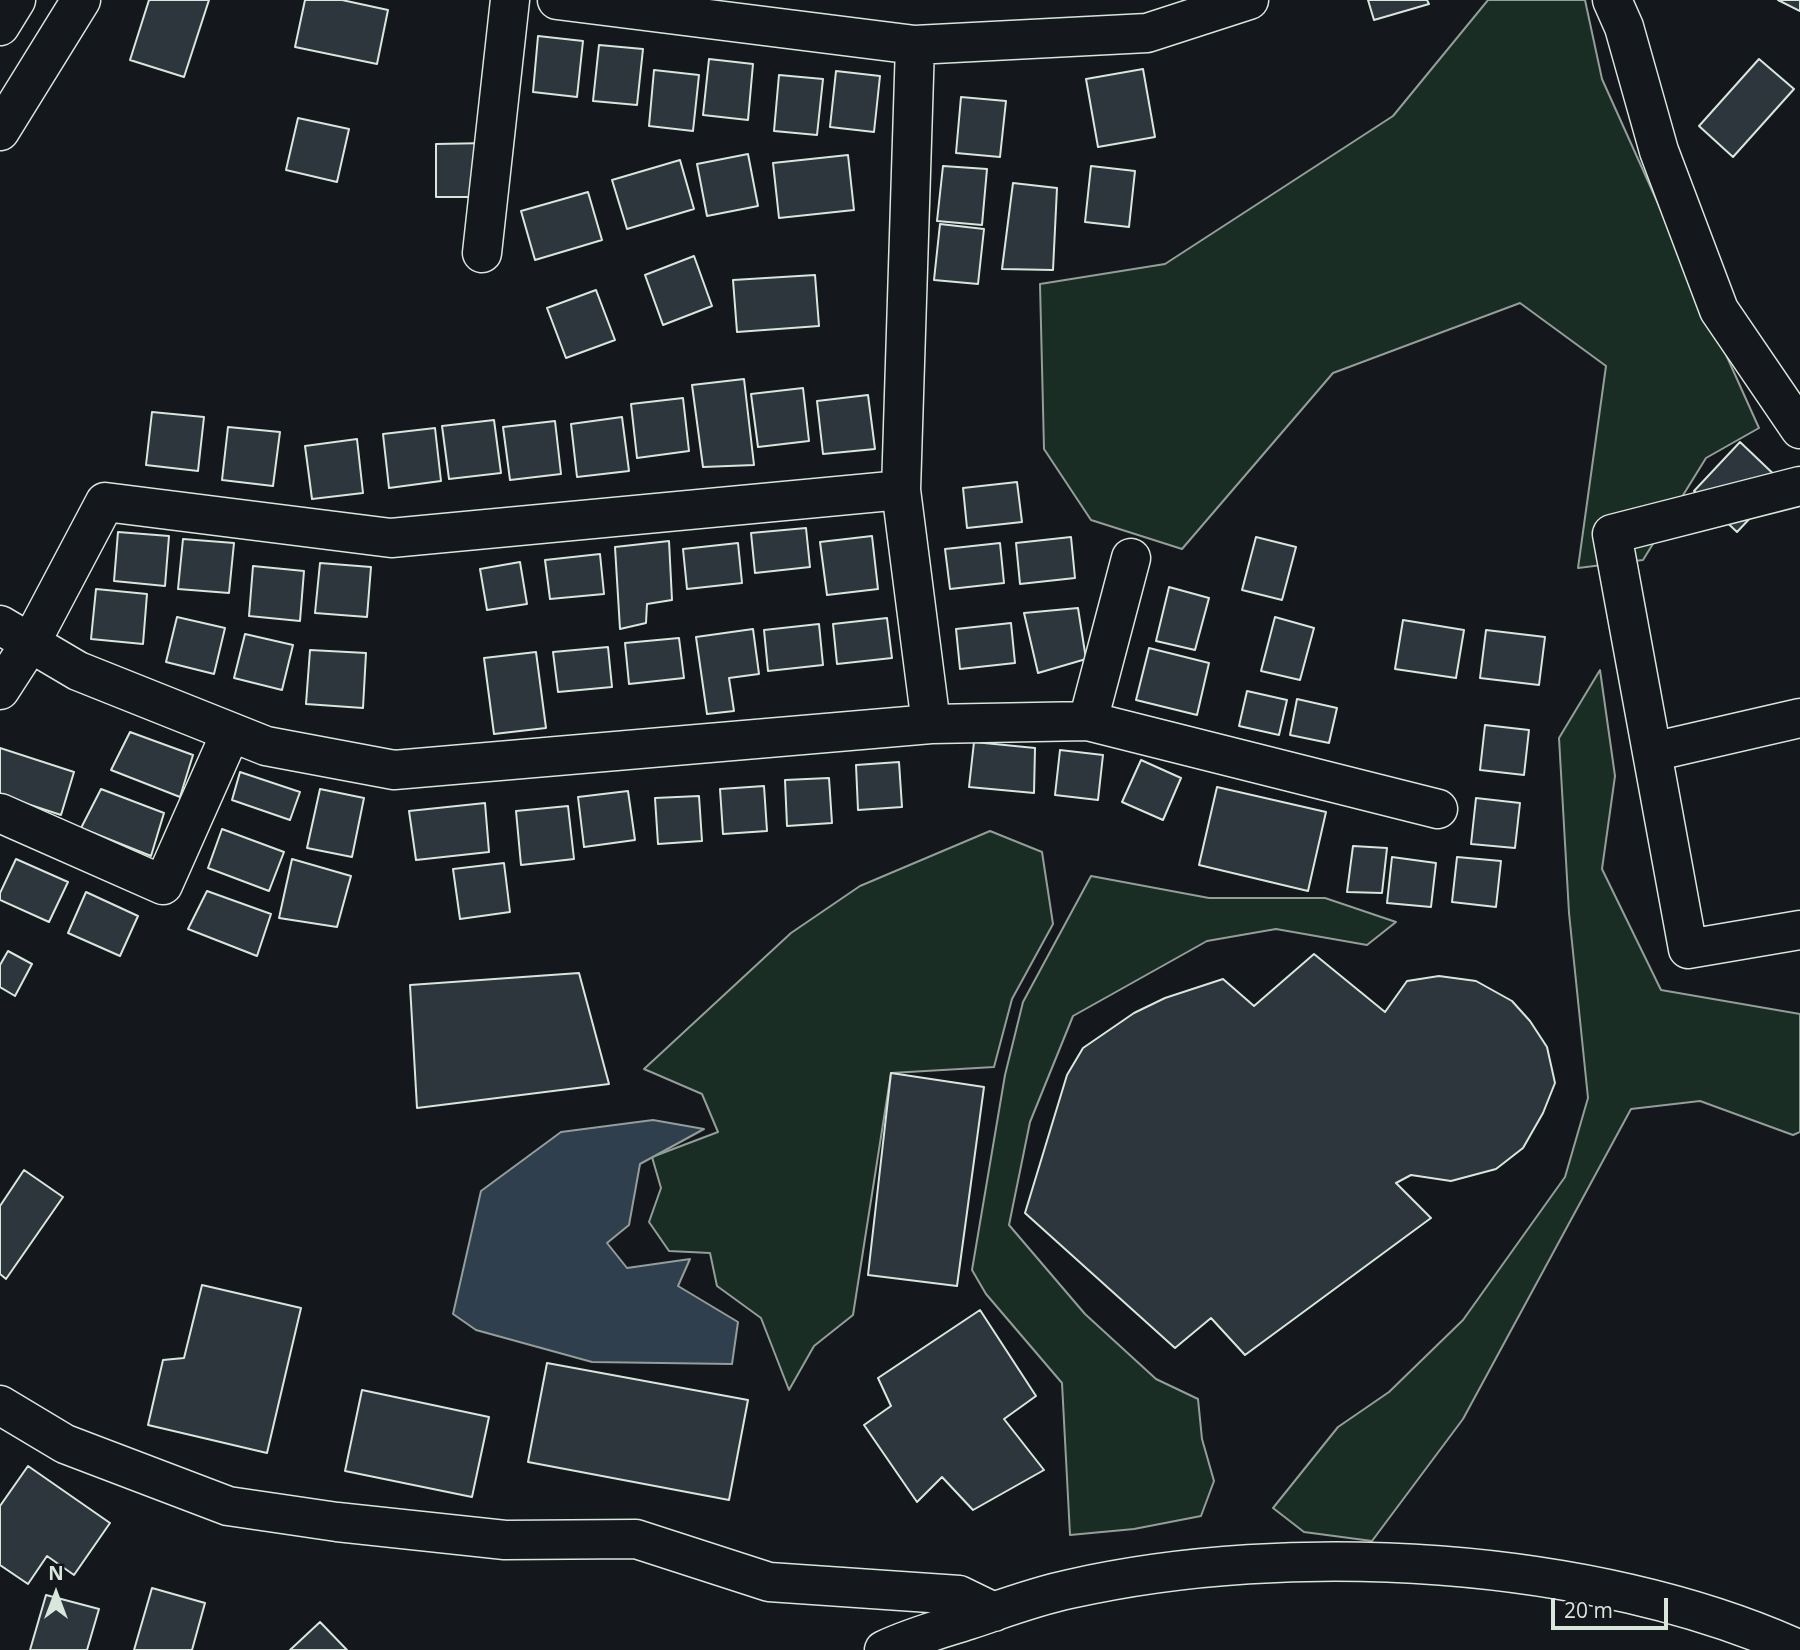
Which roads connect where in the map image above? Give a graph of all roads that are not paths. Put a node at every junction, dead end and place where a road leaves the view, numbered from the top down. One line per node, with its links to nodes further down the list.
1 (16, 0): 8 (street)
2 (81, 0): 10 (street)
3 (510, 0): 11 (street)
4 (557, 0): 7 (street)
5 (1249, 0): 9 (street)
6 (1612, 0): 12 (street)
7 (675, 7): 9 (street)
8 (0, 26)
9 (915, 45): 14 (street)
10 (0, 131)
11 (482, 253)
12 (1800, 429)
13 (1800, 486): 22 (street)
14 (901, 490): 16 (street); 20 (street)
15 (1131, 558): 19 (street)
16 (15, 633): 17 (street); 21 (street)
17 (0, 690)
18 (1800, 718): 22 (street)
19 (1088, 720): 20 (street); 23 (street)
20 (931, 724): 21 (street)
21 (231, 732): 24 (street)
22 (1652, 752): 25 (street)
23 (1438, 809)
24 (0, 813)
25 (1800, 930)
26 (0, 1405): 27 (street)
27 (994, 1612): 28 (street); 29 (street)
28 (884, 1650)
29 (1800, 1650)

